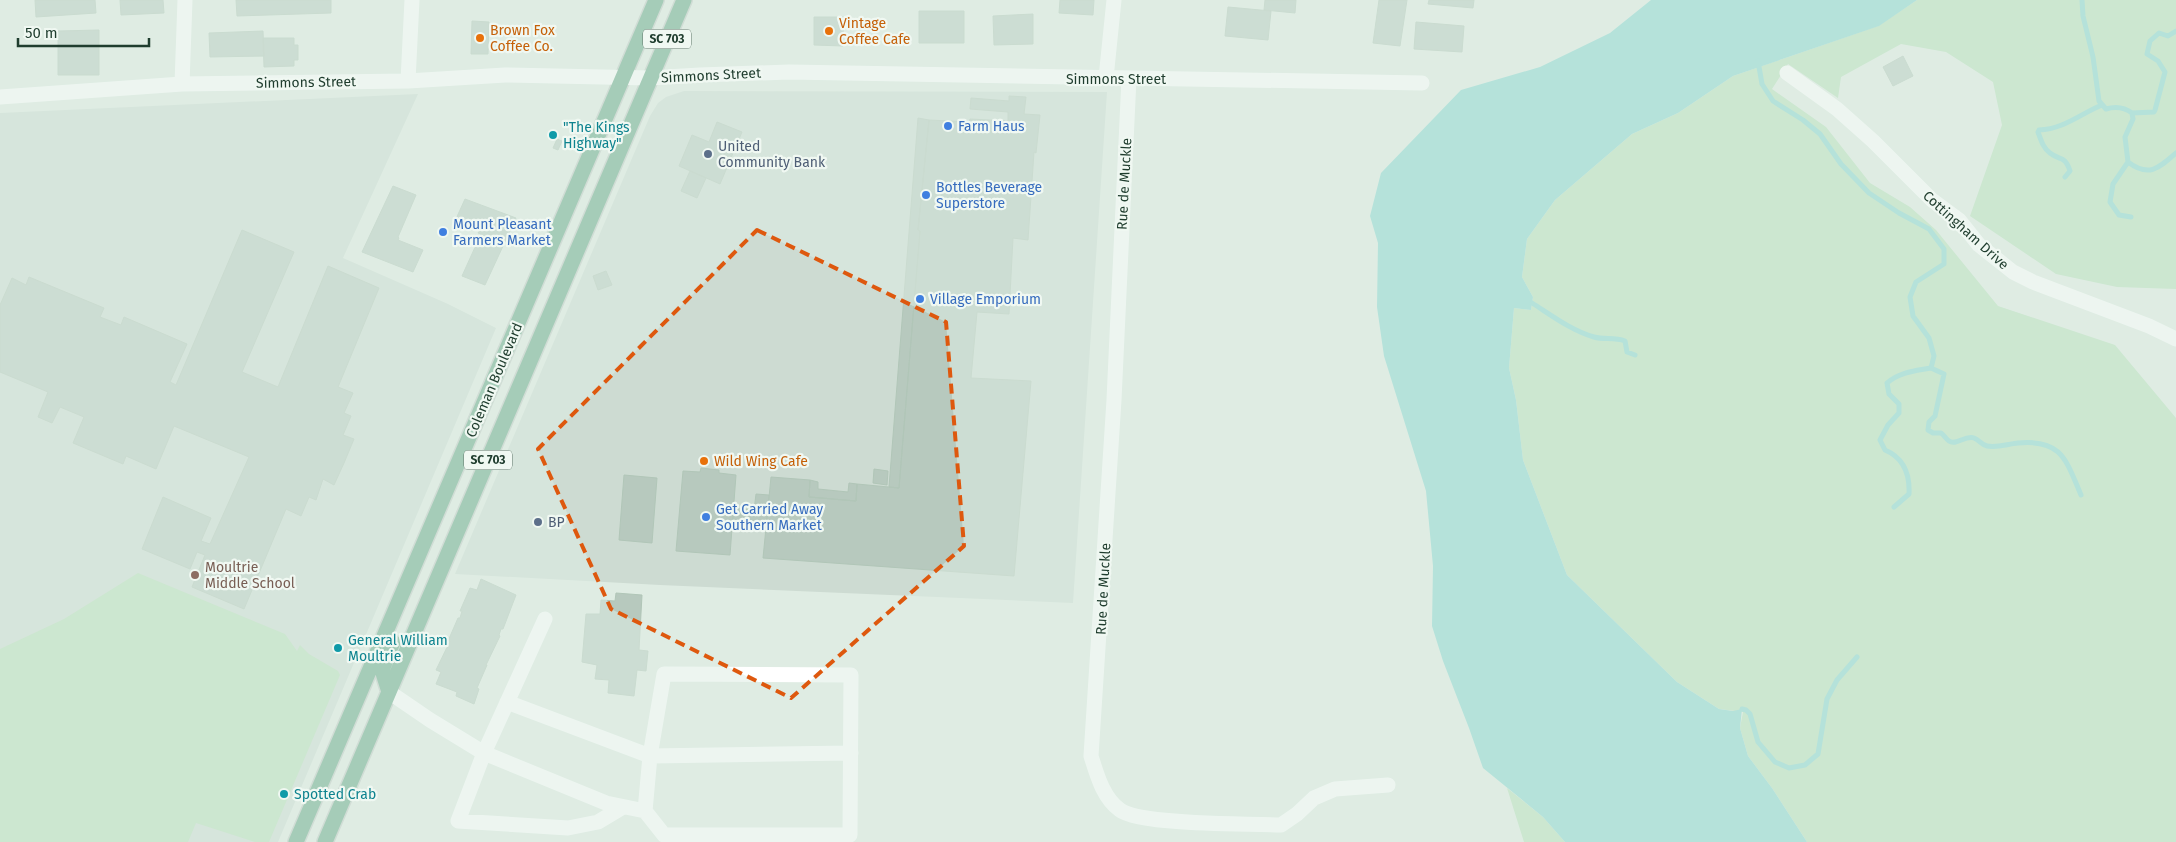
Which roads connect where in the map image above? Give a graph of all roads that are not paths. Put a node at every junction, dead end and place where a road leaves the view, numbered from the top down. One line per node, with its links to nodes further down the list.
1 (185, 0): 13 (street)
2 (412, 0): 11 (street)
3 (656, 0): 7 (main road, Coleman Boulevard / SC 703)
4 (684, 0): 8 (main road, Coleman Boulevard / SC 703)
5 (1114, 0): 9 (street)
6 (1787, 73): 15 (street, Cottingham Drive)
7 (623, 77): 8 (street, Simmons Street); 11 (street, Simmons Street); 16 (main road, Coleman Boulevard / SC 703)
8 (650, 78): 9 (street, Simmons Street); 18 (main road, Coleman Boulevard / SC 703)
9 (1106, 78): 10 (street, Simmons Street)
10 (1129, 78): 12 (street, Simmons Street); 23 (street, Rue de Muckle)
11 (408, 81): 13 (street, Simmons Street)
12 (1422, 83)
13 (182, 84): 14 (street, Simmons Street)
14 (0, 97)
15 (2176, 339)
16 (439, 508): 18 (main road); 26 (main road, Coleman Boulevard / SC 703)
17 (545, 619): 19 (street)
18 (389, 692): 21 (street); 27 (main road, Coleman Boulevard / SC 703)
19 (507, 702): 21 (street); 22 (street)
20 (851, 752): 22 (street); 22 (street); 25 (street)
21 (484, 753): 24 (street); 24 (street)
22 (650, 756): 25 (street)
23 (1388, 785)
24 (623, 807): 25 (street)
25 (645, 811)
26 (296, 842)
27 (325, 842)

